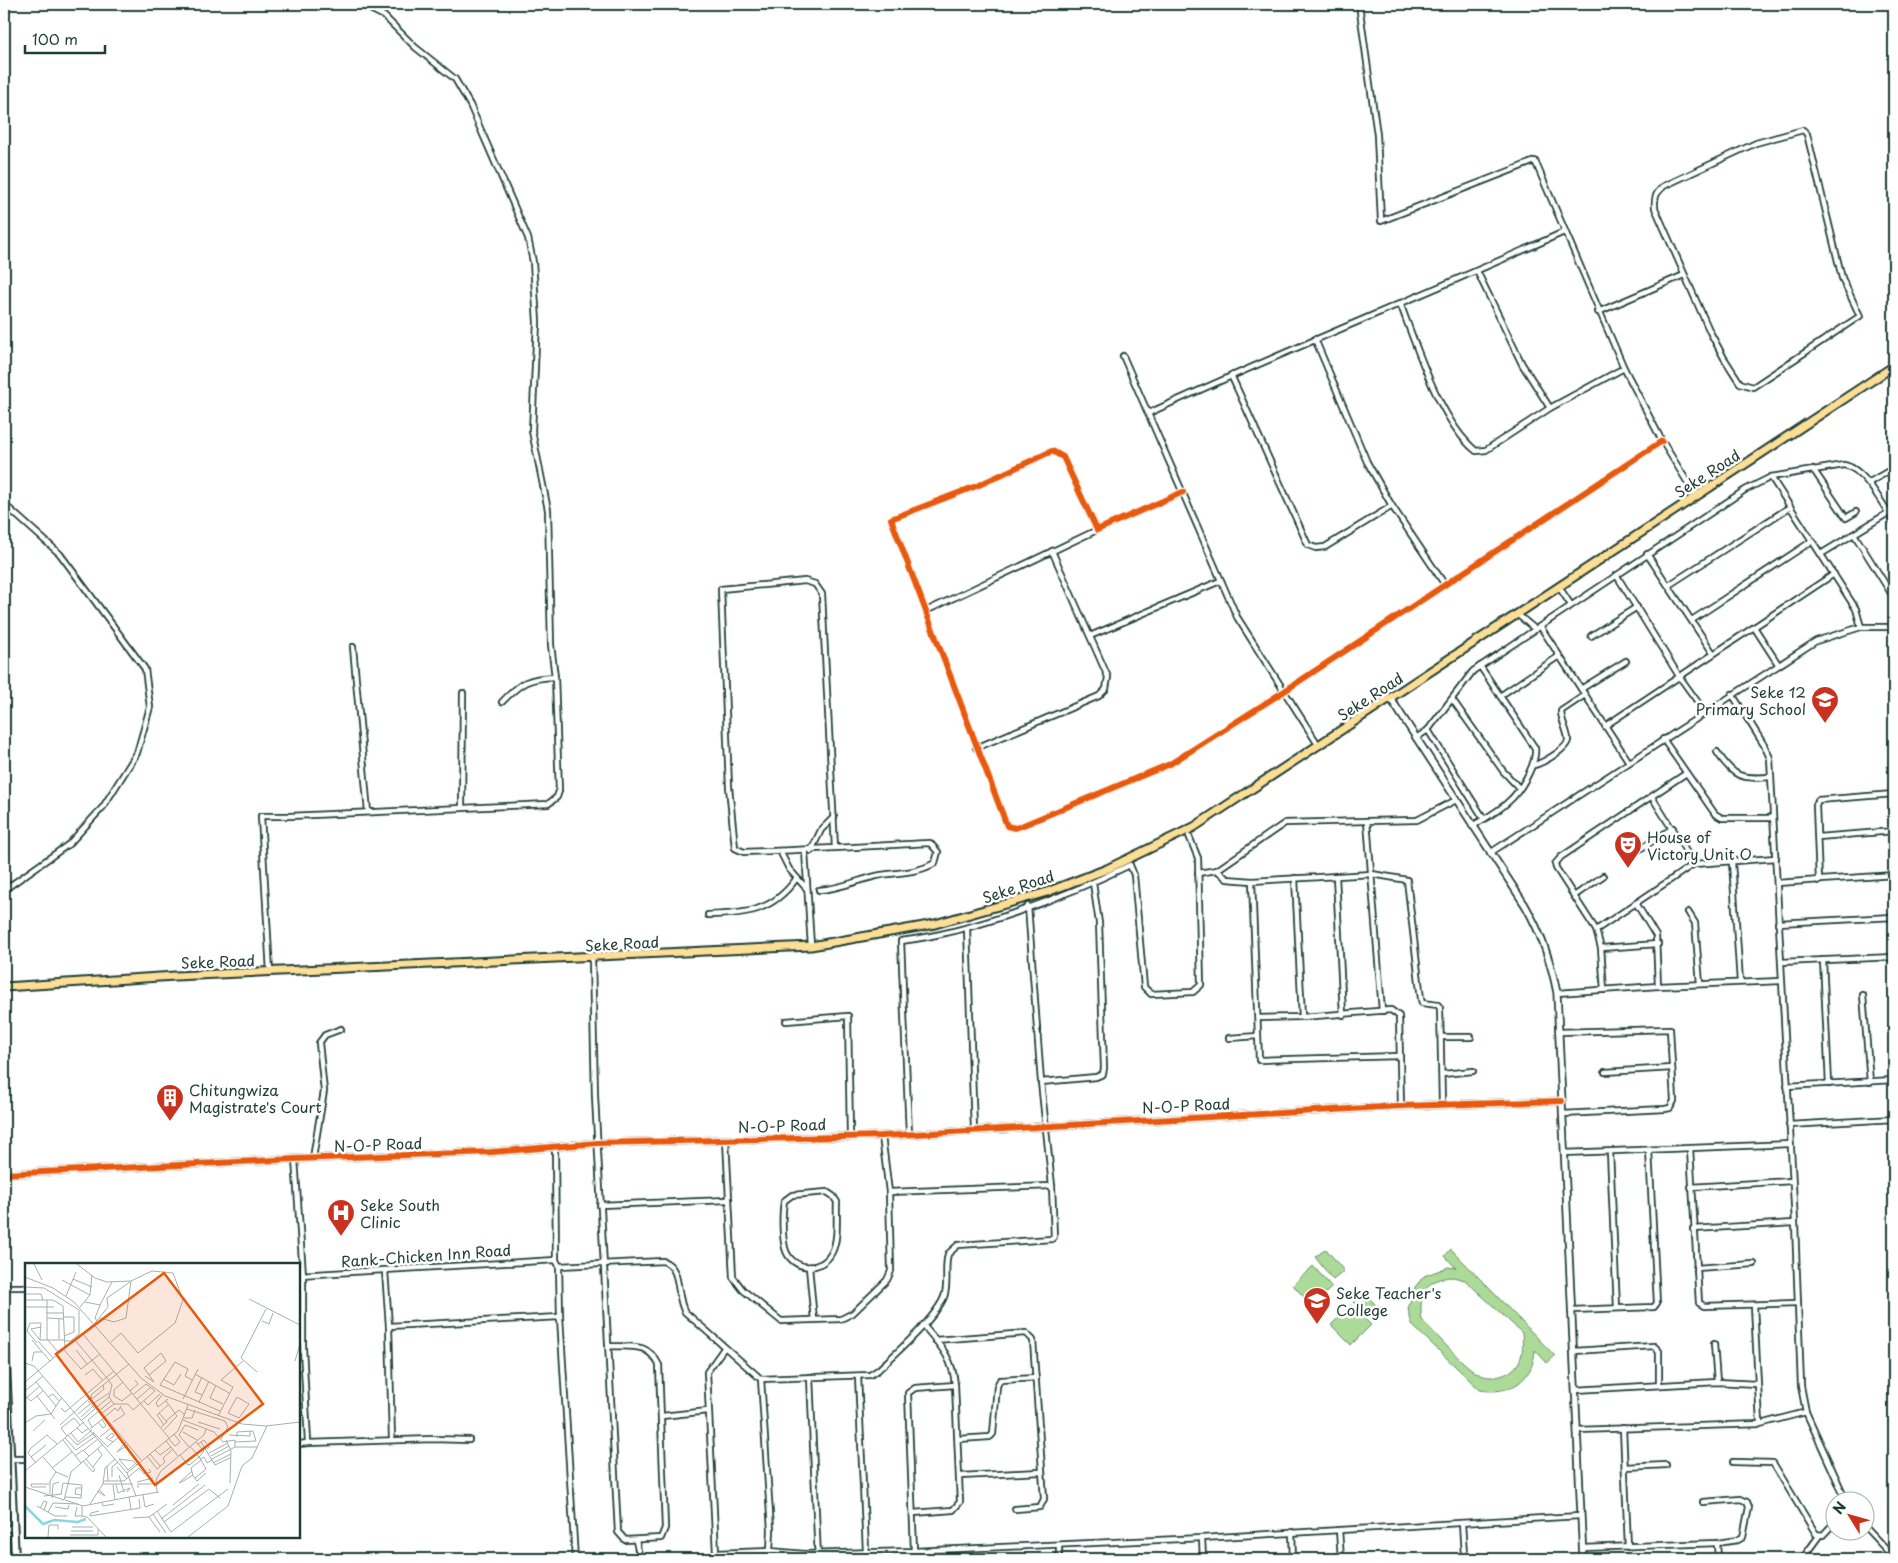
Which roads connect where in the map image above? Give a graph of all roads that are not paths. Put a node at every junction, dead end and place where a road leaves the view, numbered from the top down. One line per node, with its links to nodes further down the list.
1 (360, 4): 60 (street)
2 (1359, 4): 3 (street)
3 (1564, 232): 4 (street); 7 (street)
4 (1477, 271): 6 (street); 13 (street)
5 (1684, 275): 5 (street); 7 (street)
6 (1400, 303): 8 (street); 13 (street)
7 (1598, 312): 11 (street)
8 (1315, 339): 12 (street); 23 (street)
9 (1124, 356): 14 (street)
10 (1894, 366): 21 (main road, Seke Road)
11 (1624, 368): 13 (street); 15 (street)
12 (1231, 375): 14 (street); 23 (street)
13 (1550, 408)
14 (1149, 413): 20 (street)
15 (1662, 441): 21 (street); 37 (street)
16 (1894, 468): 19 (street)
17 (1813, 469): 18 (street); 19 (street); 25 (street)
18 (1771, 477): 24 (street); 32 (street)
19 (1868, 484): 26 (street)
20 (1183, 492): 28 (street); 36 (street)
21 (1696, 496): 39 (main road, Seke Road)
22 (4, 504): 118 (street)
23 (1392, 506): 37 (street)
24 (1790, 507): 30 (street); 38 (street)
25 (1856, 512)
26 (1888, 512): 27 (street); 29 (street)
27 (1894, 522)
28 (1097, 530): 31 (street); 43 (street)
29 (1854, 534): 33 (street); 40 (street)
30 (1812, 541): 33 (street); 45 (street)
31 (1052, 551): 43 (street); 51 (street)
32 (1647, 554): 35 (street); 38 (street)
33 (1821, 554): 34 (street)
34 (1834, 574): 47 (street); 48 (street)
35 (1617, 576): 41 (street); 42 (street)
36 (1220, 581): 51 (street); 62 (street)
37 (1445, 585): 62 (street)
38 (1669, 585): 45 (street)
39 (1559, 587): 41 (street); 44 (main road, Seke Road)
40 (1894, 598)
41 (1571, 605): 46 (street)
42 (1637, 607): 52 (street); 59 (street)
43 (926, 611): 76 (street)
44 (1517, 614): 50 (street); 67 (main road, Seke Road)
45 (1692, 620): 54 (street)
46 (1540, 626): 50 (street); 55 (street)
47 (1861, 626): 49 (street); 57 (street)
48 (1754, 627): 54 (street); 57 (street)
49 (1894, 627)
50 (1535, 629): 58 (street)
51 (1090, 636): 76 (street)
52 (1591, 636)
53 (354, 648): 87 (street)
54 (1713, 654): 59 (street)
55 (1559, 656): 61 (street); 66 (street)
56 (1626, 661): 61 (street)
57 (1778, 664): 64 (street)
58 (1480, 666): 66 (street); 68 (street)
59 (1679, 676): 70 (street); 71 (street)
60 (555, 678): 69 (street); 86 (street)
61 (1581, 689): 65 (street)
62 (1283, 692): 75 (street); 76 (street)
63 (463, 693): 86 (street)
64 (1732, 694): 70 (street); 81 (street)
65 (1584, 695): 71 (street); 79 (street)
66 (1500, 696): 79 (street)
67 (1391, 698): 73 (street); 75 (main road, Seke Road)
68 (1452, 698): 72 (street); 82 (street)
69 (502, 702)
70 (1705, 712): 74 (street)
71 (1605, 726): 78 (street)
72 (1428, 730): 73 (street); 90 (street)
73 (1416, 738): 85 (street)
74 (1663, 739): 78 (street); 80 (street)
75 (1319, 746): 130 (main road, Seke Road)
76 (976, 748)
77 (1718, 752): 81 (street)
78 (1629, 762): 101 (street)
79 (1534, 765): 82 (street)
80 (1685, 774): 84 (street); 89 (street)
81 (1771, 777): 89 (street)
82 (1519, 788): 90 (street)
83 (1894, 794): 96 (street)
84 (1652, 797): 93 (street); 120 (street)
85 (1456, 800): 91 (street); 92 (street)
86 (462, 808): 87 (street)
87 (368, 812): 136 (street)
88 (834, 818): 97 (street); 99 (street); 100 (street)
89 (1773, 818): 102 (street)
90 (1484, 819): 92 (street)
91 (1367, 821): 105 (street); 107 (street)
92 (1472, 826): 101 (street)
93 (1673, 828): 98 (street); 104 (street)
94 (1894, 831): 96 (street)
95 (1189, 836): 106 (street)
96 (1818, 837): 113 (street)
97 (835, 848): 100 (street); 119 (street)
98 (1640, 849)
99 (780, 851): 100 (street); 112 (street)
100 (808, 851): 117 (street)
101 (1490, 853): 143 (street)
102 (1776, 858): 103 (street); 116 (street)
103 (1732, 862): 104 (street); 138 (street)
104 (1694, 864): 121 (street)
105 (1217, 870): 106 (street); 114 (street)
106 (1198, 873): 115 (street)
107 (1372, 874): 109 (street); 145 (street); 153 (street)
108 (1894, 875): 113 (street)
109 (1336, 876): 111 (street); 146 (street)
110 (1603, 876): 120 (street)
111 (1295, 878): 114 (street); 148 (street)
112 (796, 880): 117 (street); 124 (street)
113 (1819, 880): 116 (street)
114 (1252, 881): 147 (street)
115 (1093, 883): 122 (street); 162 (street)
116 (1777, 883): 126 (street)
117 (807, 889): 130 (street)
118 (4, 890)
119 (819, 890)
120 (1574, 896): 128 (street)
121 (1636, 903): 128 (street); 129 (street)
122 (1028, 906): 127 (street); 162 (street)
123 (1688, 912): 139 (street)
124 (708, 915)
125 (1894, 917): 126 (street)
126 (1778, 922): 135 (street)
127 (967, 928): 173 (street); 174 (street)
128 (1596, 930): 131 (street)
129 (1658, 944): 131 (street); 140 (street)
130 (811, 946): 133 (main road, Seke Road)
131 (1602, 948): 142 (street)
132 (1894, 956): 134 (street)
133 (592, 958): 136 (main road, Seke Road); 178 (street)
134 (1823, 960): 135 (street); 164 (street)
135 (1781, 962): 137 (street)
136 (270, 972): 141 (main road, Seke Road)
137 (1781, 981): 138 (street); 165 (street)
138 (1740, 982): 139 (street)
139 (1700, 984): 140 (street)
140 (1658, 986): 142 (street)
141 (4, 987)
142 (1604, 990): 143 (street)
143 (1557, 993): 151 (street)
144 (1863, 995): 163 (street)
145 (1382, 1011): 146 (street); 156 (street)
146 (1343, 1015): 148 (street)
147 (1258, 1018): 148 (street); 152 (street)
148 (1302, 1018)
149 (786, 1021): 175 (street)
150 (341, 1029): 185 (street)
151 (1559, 1032): 157 (street); 166 (street)
152 (1258, 1036): 155 (street); 156 (street)
153 (1442, 1037): 154 (street); 160 (street)
154 (1471, 1037)
155 (1229, 1038)
156 (1400, 1056): 168 (street)
157 (1672, 1068): 159 (street); 169 (street)
158 (1473, 1071): 160 (street)
159 (1604, 1072)
160 (1443, 1074): 167 (street)
161 (1894, 1080): 163 (street)
162 (1041, 1082): 172 (street)
163 (1870, 1082): 164 (street)
164 (1829, 1084): 165 (street)
165 (1787, 1086): 171 (street)
166 (1562, 1101): 167 (street, N-O-P Road); 169 (street)
167 (1442, 1104): 168 (street, N-O-P Road)
168 (1401, 1106): 172 (street, N-O-P Road)
169 (1562, 1114): 184 (street)
170 (1894, 1119): 171 (street)
171 (1789, 1125): 179 (street)
172 (1047, 1126): 173 (street, N-O-P Road); 189 (street)
173 (974, 1130): 174 (street, N-O-P Road)
174 (909, 1134): 176 (street, N-O-P Road)
175 (850, 1135): 176 (street, N-O-P Road); 177 (street, N-O-P Road)
176 (882, 1136): 191 (street)
177 (726, 1140): 178 (street, N-O-P Road); 192 (street)
178 (598, 1143): 180 (street, N-O-P Road); 193 (street)
179 (1790, 1144): 181 (street); 188 (street)
180 (555, 1147): 185 (street, N-O-P Road); 196 (street)
181 (1690, 1149): 182 (street); 190 (street)
182 (1650, 1150): 183 (street); 208 (street)
183 (1610, 1152): 184 (street); 208 (street)
184 (1564, 1153): 209 (street)
185 (313, 1158): 186 (street, N-O-P Road)
186 (295, 1159): 187 (street, N-O-P Road); 203 (street)
187 (4, 1174)
188 (1792, 1181): 190 (street); 194 (street)
189 (1052, 1186): 191 (street); 213 (street)
190 (1691, 1187): 195 (street)
191 (889, 1192): 211 (street)
192 (728, 1200): 193 (street); 211 (street)
193 (600, 1205): 197 (street)
194 (1794, 1223): 195 (street); 206 (street)
195 (1693, 1229): 201 (street)
196 (556, 1260): 199 (street); 202 (street, Rank-Chicken Inn Road)
197 (603, 1264): 199 (street); 217 (street); 219 (street)
198 (1754, 1264): 201 (street)
199 (559, 1266): 210 (street)
200 (809, 1268): 200 (street); 211 (street)
201 (1696, 1268): 207 (street)
202 (385, 1271): 203 (street, Rank-Chicken Inn Road); 214 (street)
203 (301, 1275): 218 (street)
204 (25, 1286): 205 (street)
205 (4, 1287)
206 (1798, 1302): 207 (street); 231 (street)
207 (1754, 1305): 226 (street)
208 (1617, 1308): 209 (street)
209 (1571, 1310): 220 (street)
210 (560, 1317): 214 (street); 274 (street)
211 (814, 1320)
212 (4, 1321): 236 (main road)
213 (922, 1325): 215 (street); 221 (street)
214 (389, 1326): 238 (street)
215 (935, 1340): 224 (street); 227 (street)
216 (1714, 1344): 225 (street)
217 (610, 1346): 232 (street); 262 (street)
218 (301, 1347): 241 (street)
219 (724, 1348): 223 (street); 230 (street)
220 (1574, 1351): 228 (street); 229 (street)
221 (858, 1376): 222 (street); 268 (street)
222 (810, 1377): 223 (street); 271 (street)
223 (761, 1378): 270 (street)
224 (1036, 1378): 237 (street); 247 (street)
225 (1716, 1382): 226 (street); 228 (street)
226 (1757, 1384): 233 (street)
227 (956, 1385): 237 (street); 252 (street)
228 (1659, 1385): 229 (street)
229 (1575, 1390): 235 (street)
230 (708, 1411): 232 (street); 270 (street)
231 (1806, 1412): 233 (street); 249 (street)
232 (662, 1416): 262 (street)
233 (1760, 1424): 234 (street)
234 (1623, 1428): 235 (street); 246 (street)
235 (1577, 1430): 253 (street)
236 (7, 1439): 243 (main road)
237 (958, 1439): 248 (street)
238 (392, 1440): 239 (street); 241 (street)
239 (469, 1440)
240 (300, 1444): 241 (street)
241 (308, 1444)
242 (25, 1458): 243 (street)
243 (11, 1460): 255 (main road)
244 (1733, 1462): 260 (street)
245 (1666, 1465): 246 (street)
246 (1625, 1467): 266 (street)
247 (1042, 1472): 248 (street); 251 (street)
248 (961, 1476): 252 (street)
249 (1841, 1490)
250 (1703, 1502): 264 (street)
251 (1015, 1509)
252 (913, 1513): 269 (street)
253 (1580, 1516): 254 (street); 267 (street)
254 (1462, 1523): 257 (street); 282 (street)
255 (13, 1528): 256 (street); 273 (main road)
256 (4, 1529)
257 (1339, 1530): 258 (street); 281 (street)
258 (1292, 1532): 261 (street); 280 (street)
259 (1826, 1532): 260 (street)
260 (1819, 1536): 285 (street)
261 (1202, 1538): 265 (street); 279 (street)
262 (636, 1540): 275 (street)
263 (1876, 1540): 272 (street)
264 (1717, 1543): 266 (street); 284 (street)
265 (1059, 1545): 269 (street); 278 (street)
266 (1628, 1547): 267 (street)
267 (1583, 1548): 283 (street)
268 (866, 1550): 269 (street); 271 (street)
269 (914, 1550): 277 (street)
270 (770, 1552): 271 (street)
271 (817, 1552): 276 (street)
272 (1891, 1558)
273 (15, 1559)
274 (575, 1559)
275 (640, 1559)
276 (818, 1559)
277 (915, 1559)
278 (1060, 1559)
279 (1203, 1559)
280 (1293, 1559)
281 (1341, 1559)
282 (1458, 1559)
283 (1583, 1559)
284 (1718, 1559)
285 (1802, 1559)

